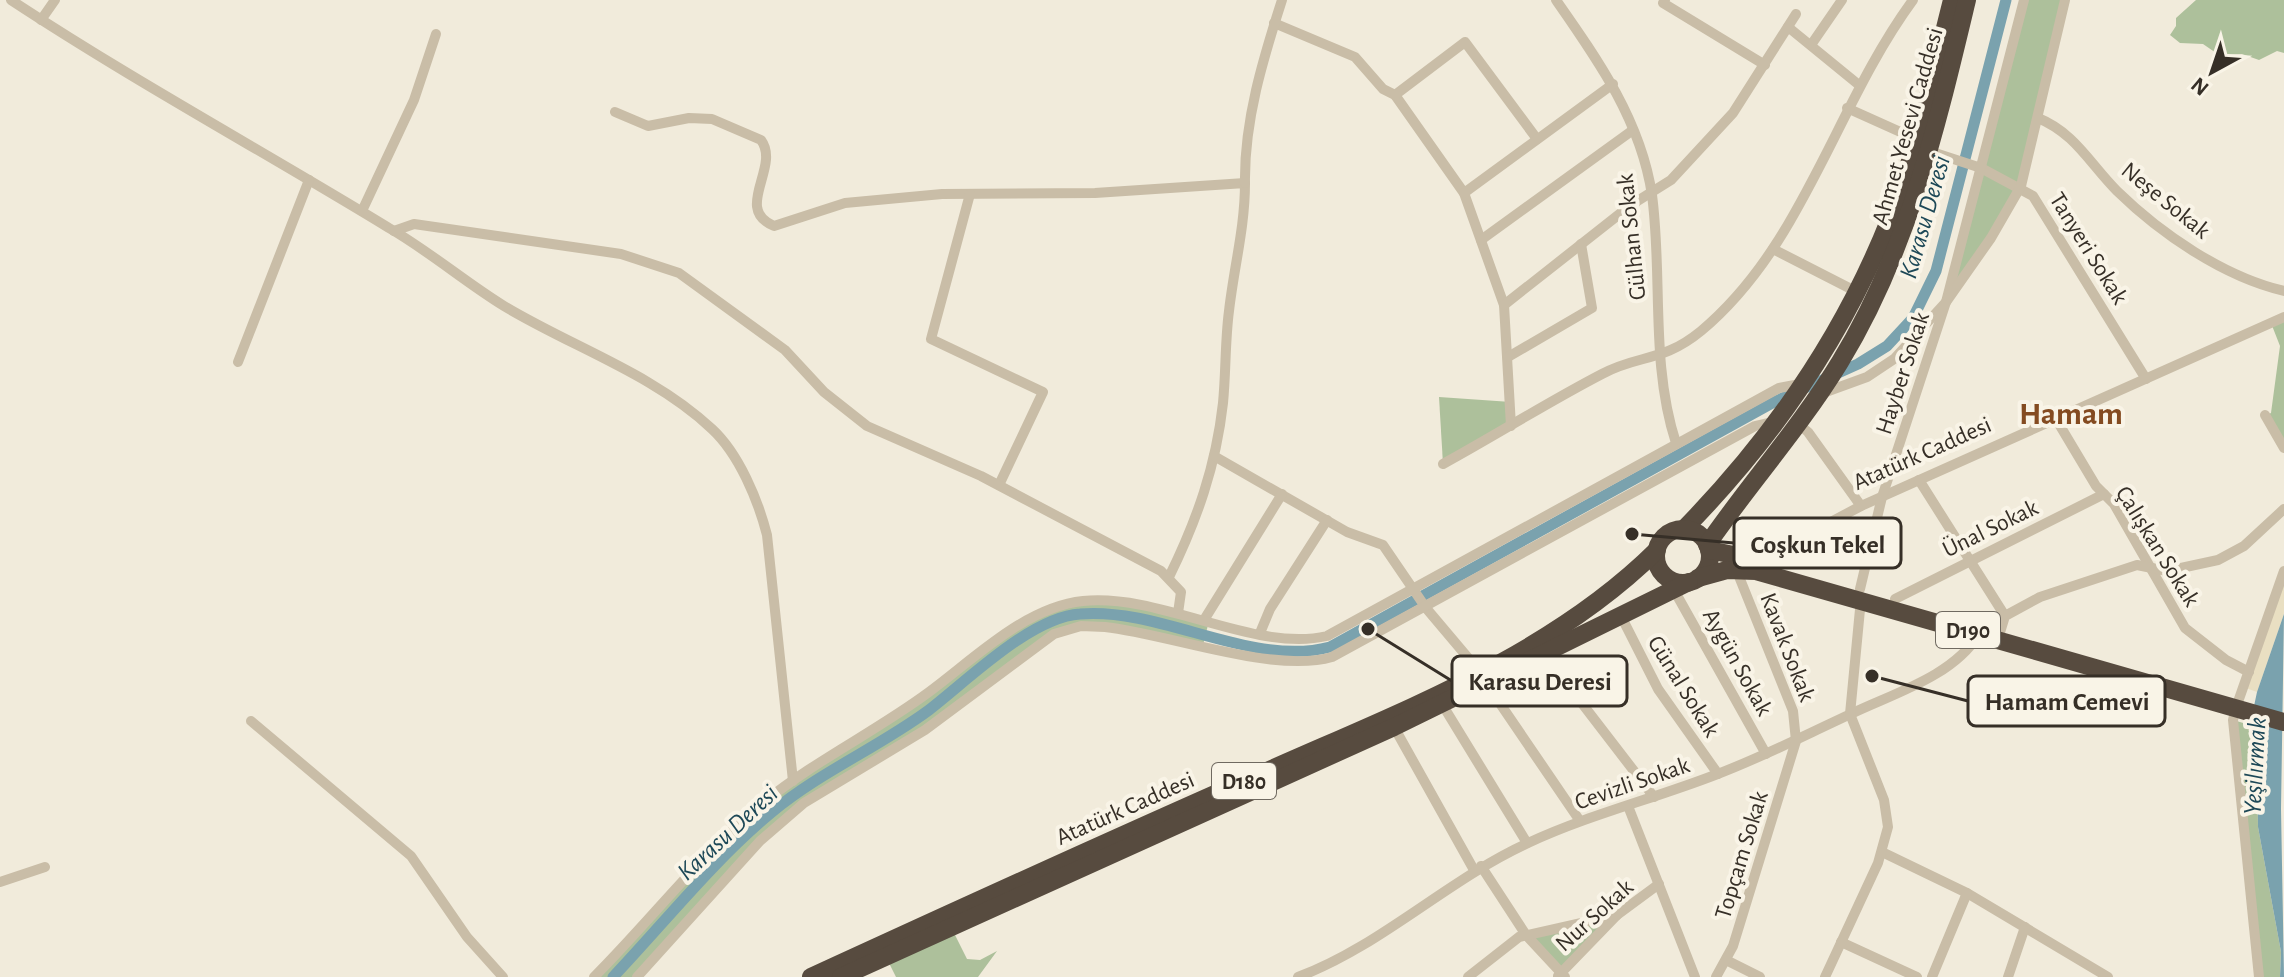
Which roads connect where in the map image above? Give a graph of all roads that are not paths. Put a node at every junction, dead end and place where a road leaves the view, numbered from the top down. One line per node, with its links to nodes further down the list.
1 (11, 0): 13 (street)
2 (55, 0): 13 (street)
3 (1282, 0): 14 (street)
4 (1556, 0): 19 (street, Gülhan Sokak)
5 (1665, 0): 18 (street)
6 (1842, 0): 17 (street)
7 (1913, 0): 20 (street)
8 (1952, 0): 27 (highway, Ahmet Yesevi Caddesi)
9 (1967, 0): 27 (highway, Ahmet Yesevi Caddesi)
10 (2024, 0): 28 (street)
11 (2065, 0): 24 (street, Hayber Sokak)
12 (1796, 14): 15 (street)
13 (41, 20): 29 (street)
14 (1274, 23): 21 (street); 30 (street)
15 (1788, 27): 17 (street); 18 (street)
16 (436, 34): 35 (street)
17 (1811, 45): 20 (street)
18 (1765, 65): 34 (street)
19 (1613, 84): 25 (street, Gülhan Sokak); 26 (street)
20 (1859, 85): 22 (street)
21 (1395, 95): 26 (street); 32 (street)
22 (1847, 108): 27 (street, Tanyeri Sokak); 39 (street)
23 (615, 112): 33 (street)
24 (2038, 118): 31 (street, Hayber Sokak); 40 (street, Neşe Sokak)
25 (1633, 130): 34 (street, Gülhan Sokak); 37 (street)
26 (1537, 139): 32 (street)
27 (1923, 145): 28 (street, Tanyeri Sokak); 41 (highway, Ahmet Yesevi Caddesi); 49 (highway, Ahmet Yesevi Caddesi)
28 (1978, 167): 31 (street, Tanyeri Sokak); 42 (street)
29 (309, 180): 35 (street); 47 (street)
30 (1245, 183): 33 (street); 56 (street)
31 (2021, 186): 42 (street, Hayber Sokak); 48 (street, Tanyeri Sokak)
32 (1464, 193): 37 (street)
33 (970, 194): 59 (street)
34 (1651, 194): 38 (street); 46 (street, Gülhan Sokak)
35 (362, 211): 36 (street)
36 (394, 231): 59 (street); 99 (street)
37 (1481, 240): 43 (street)
38 (1581, 244): 43 (street); 45 (street)
39 (1773, 249): 41 (street); 46 (street)
40 (2284, 291)
41 (1857, 292): 49 (highway, Ahmet Yesevi Caddesi)
42 (1946, 302): 49 (street); 62 (street, Hayber Sokak)
43 (1504, 305): 45 (street)
44 (2284, 317): 48 (street, Atatürk Caddesi)
45 (1508, 357): 53 (street)
46 (1660, 357): 53 (street); 54 (street, Gülhan Sokak)
47 (238, 362)
48 (2146, 379): 52 (street, Atatürk Caddesi)
49 (1813, 381): 51 (highway, Ahmet Yesevi Caddesi); 54 (street)
50 (2265, 415): 55 (street)
51 (1791, 417): 63 (street); 66 (highway, Ahmet Yesevi Caddesi); 67 (highway, Ahmet Yesevi Caddesi); 79 (street)
52 (2056, 419): 58 (street, Atatürk Caddesi); 61 (street, Çalışkan Sokak)
53 (1511, 426): 57 (street)
54 (1676, 443): 76 (street)
55 (2284, 448)
56 (1214, 456): 60 (street); 74 (street)
57 (1443, 464)
58 (1919, 480): 62 (street, Atatürk Caddesi); 69 (street)
59 (999, 485): 74 (street)
60 (1282, 494): 65 (street); 82 (street)
61 (2104, 494): 69 (street, Ünal Sokak); 71 (street, Çalışkan Sokak)
62 (1882, 497): 63 (street, Atatürk Caddesi); 77 (street, Hayber Sokak)
63 (1861, 506): 70 (street, Atatürk Caddesi)
64 (2284, 509): 71 (street)
65 (1327, 520): 76 (street); 84 (street)
66 (1684, 529): 67 (highway); 68 (highway, Atatürk Caddesi)
67 (1708, 548): 70 (highway, D190); 75 (highway)
68 (1657, 550): 75 (highway); 88 (highway, Atatürk Caddesi / D180)
69 (1972, 559): 78 (street, Ünal Sokak); 83 (street)
70 (1759, 560): 77 (highway, D190)
71 (2153, 568): 83 (street); 87 (street, Çalışkan Sokak)
72 (1736, 569): 75 (highway, D190); 77 (highway, D190); 96 (street, Kavak Sokak)
73 (2284, 571): 87 (street)
74 (1169, 577): 80 (street)
75 (1687, 583): 81 (highway, Atatürk Caddesi / D180); 97 (street, Aygün Sokak)
76 (1413, 590): 79 (street); 84 (street)
77 (1860, 594): 78 (highway, D190); 85 (highway, D190); 92 (street, Hayber Sokak)
78 (1895, 599): 83 (highway, D190)
79 (1426, 608): 88 (street); 119 (street)
80 (1178, 613): 82 (street); 99 (street)
81 (1621, 616): 86 (highway, Atatürk Caddesi / D180); 98 (street, Günal Sokak)
82 (1204, 620): 84 (street)
83 (2002, 629): 85 (highway, D190); 89 (highway, D190)
84 (1260, 633)
85 (1979, 634): 92 (street, Cevizli Sokak)
86 (1544, 654): 88 (highway, Atatürk Caddesi / D180); 100 (street)
87 (2249, 672): 89 (street)
88 (1483, 678): 90 (highway, Atatürk Caddesi / D180); 102 (street); 120 (highway, Atatürk Caddesi / D180)
89 (2238, 703): 91 (highway, D190); 94 (highway, D190); 132 (street)
90 (1442, 704): 95 (highway, Atatürk Caddesi / D180); 103 (street)
91 (2284, 712)
92 (1850, 714): 96 (street, Cevizli Sokak); 104 (street)
93 (251, 721): 117 (street)
94 (2284, 722)
95 (1394, 727): 106 (street); 121 (highway, Atatürk Caddesi / D180)
96 (1796, 741): 97 (street, Cevizli Sokak); 114 (street, Topçam Sokak)
97 (1766, 754): 98 (street, Cevizli Sokak)
98 (1718, 774): 100 (street, Cevizli Sokak)
99 (793, 781): 118 (street)
100 (1654, 797): 101 (street, Cevizli Sokak)
101 (1628, 806): 102 (street, Cevizli Sokak); 108 (street)
102 (1580, 821): 103 (street, Cevizli Sokak)
103 (1527, 843): 106 (street, Cevizli Sokak)
104 (1882, 852): 109 (street); 113 (street)
105 (45, 867): 107 (street)
106 (1477, 868): 112 (street); 122 (street, Cevizli Sokak)
107 (0, 882)
108 (1659, 884): 110 (street, Nur Sokak); 124 (street)
109 (1967, 893): 111 (street); 129 (street)
110 (1617, 915): 112 (street); 116 (street, Nur Sokak)
111 (2025, 927): 130 (street); 131 (street)
112 (1526, 935): 116 (street); 123 (street)
113 (1841, 942): 115 (street); 128 (street)
114 (1728, 961): 125 (street, Topçam Sokak); 126 (street)
115 (1826, 974): 127 (street)
116 (1561, 975)
117 (503, 977)
118 (594, 977)
119 (637, 977)
120 (811, 977)
121 (841, 977)
122 (1298, 977)
123 (1468, 977)
124 (1695, 977)
125 (1716, 977)
126 (1760, 977)
127 (1840, 977)
128 (1917, 977)
129 (1932, 977)
130 (2008, 977)
131 (2108, 977)
132 (2259, 977)

